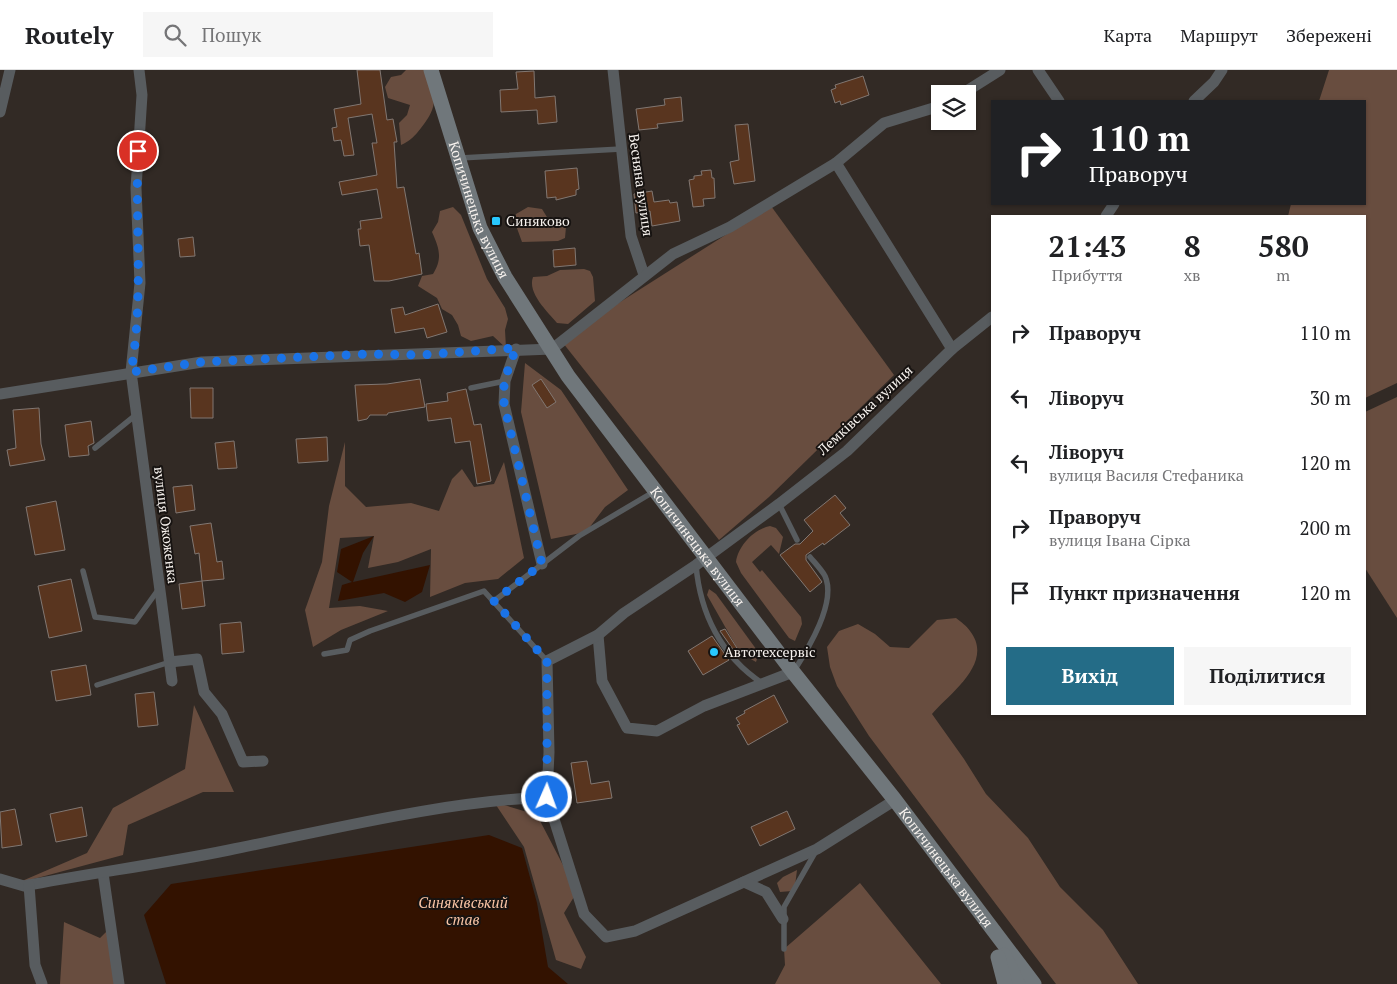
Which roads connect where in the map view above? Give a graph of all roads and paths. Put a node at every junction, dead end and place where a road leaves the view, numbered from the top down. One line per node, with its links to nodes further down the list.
1 (10, 70): 12 (street)
2 (139, 70): 21 (street, вулиця Ожоженка)
3 (431, 70): 14 (main road, Копичинецька вулиця)
4 (613, 70): 13 (street, Весняна вулиця)
5 (1000, 70): 8 (street)
6 (1038, 70): 9 (street)
7 (1222, 70): 10 (street)
8 (976, 85)
9 (1058, 100)
10 (1195, 100)
11 (931, 109): 15 (street)
12 (0, 112)
13 (620, 149): 14 (lane); 16 (street, Весняна вулиця)
14 (458, 158): 19 (main road, Копичинецька вулиця)
15 (836, 163): 16 (street); 20 (street)
16 (644, 275): 19 (street)
17 (991, 318): 20 (street, Лемківська вулиця)
18 (516, 348): 19 (street); 21 (street); 22 (street)
19 (552, 349): 27 (main road, Копичинецька вулиця)
20 (952, 349): 28 (street, Лемківська вулиця)
21 (131, 372): 24 (street); 25 (street, вулиця Ожоженка)
22 (504, 381): 23 (lane); 32 (street)
23 (471, 388)
24 (0, 394)
25 (137, 414): 26 (lane); 34 (street, вулиця Ожоженка)
26 (95, 448)
27 (655, 491): 31 (main road, Копичинецька вулиця); 32 (lane)
28 (779, 504): 29 (lane); 31 (street, Лемківська вулиця)
29 (797, 540)
30 (810, 557): 40 (lane)
31 (701, 561): 36 (street, Лемківська вулиця); 40 (main road, Копичинецька вулиця); 42 (lane)
32 (542, 564): 35 (lane)
33 (83, 571): 34 (lane)
34 (159, 588): 39 (street, вулиця Ожоженка)
35 (494, 601): 37 (lane); 38 (lane)
36 (598, 634): 38 (street, Лемківська вулиця); 42 (street)
37 (324, 654)
38 (547, 661): 45 (street)
39 (170, 662): 41 (street, вулиця Ожоженка); 43 (lane); 44 (street)
40 (793, 672): 42 (street); 46 (main road, Копичинецька вулиця)
41 (172, 681)
42 (764, 684)
43 (97, 685)
44 (262, 761)
45 (547, 797): 48 (street); 50 (street)
46 (895, 800): 47 (street); 53 (main road, Копичинецька вулиця)
47 (818, 849): 50 (street); 52 (lane)
48 (103, 873): 51 (street); 56 (street)
49 (0, 879): 51 (street)
50 (744, 882): 52 (street)
51 (29, 885): 55 (street)
52 (783, 919): 54 (lane)
53 (989, 924): 57 (main road); 58 (main road); 59 (main road, Копичинецька вулиця)
54 (784, 949)
55 (42, 984)
56 (119, 984)
57 (1004, 984)
58 (1018, 984)
59 (1034, 984)

